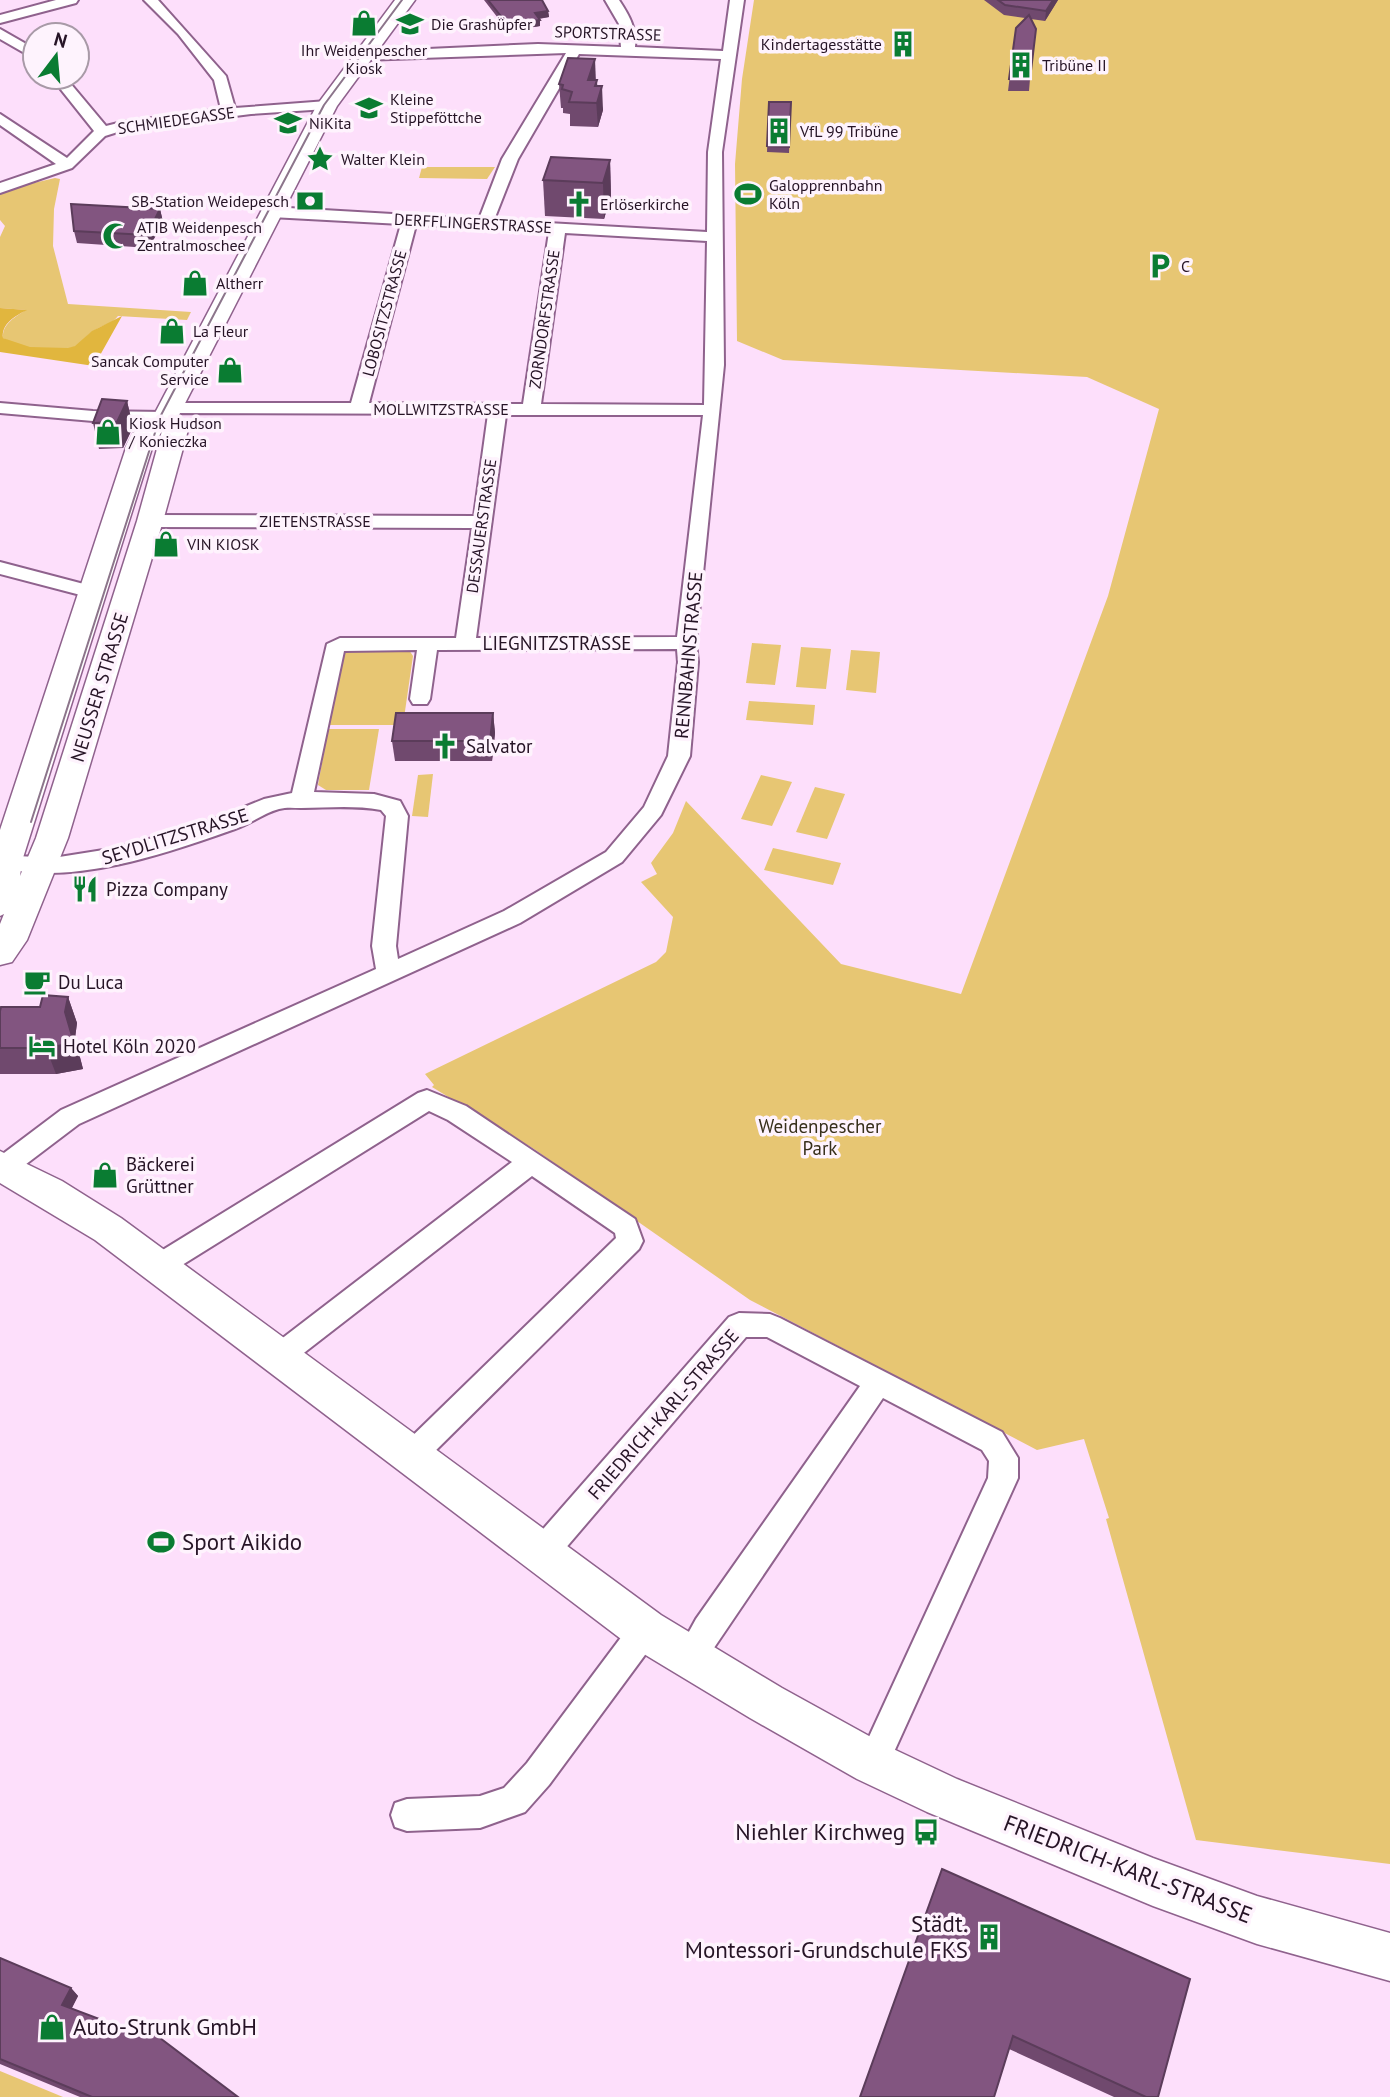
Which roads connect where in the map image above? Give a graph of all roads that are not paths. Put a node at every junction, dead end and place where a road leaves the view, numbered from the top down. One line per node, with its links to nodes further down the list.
1 (71, 0): 6 (street)
2 (152, 0): 15 (street)
3 (405, 0): 12 (main road, NEUSSER STRASSE)
4 (612, 0): 10 (street)
5 (737, 0): 11 (street, RENNBAHNSTRASSE)
6 (0, 19)
7 (1, 34): 8 (street)
8 (21, 46)
9 (575, 48): 10 (street, SPORTSTRASSE); 12 (street, SPORTSTRASSE); 22 (street)
10 (628, 50): 11 (street, SPORTSTRASSE)
11 (728, 55): 24 (street, RENNBAHNSTRASSE)
12 (362, 56): 14 (main road, NEUSSER STRASSE)
13 (69, 91): 17 (street)
14 (327, 105): 15 (street, SCHMIEDEGASSE); 20 (main road, NEUSSER STRASSE)
15 (229, 114): 17 (street, SCHMIEDEGASSE)
16 (0, 118): 18 (street)
17 (103, 132): 18 (street, SCHMIEDEGASSE)
18 (67, 165): 19 (street, SCHMIEDEGASSE)
19 (0, 188)
20 (271, 212): 21 (street, DERFFLINGERSTRASSE); 30 (main road, NEUSSER STRASSE)
21 (410, 219): 22 (street, DERFFLINGERSTRASSE); 26 (street, LOBOSITZSTRASSE)
22 (485, 223): 23 (street, DERFFLINGERSTRASSE)
23 (558, 228): 24 (street, DERFFLINGERSTRASSE); 28 (street, ZORNDORFSTRASSE)
24 (716, 237): 29 (street, RENNBAHNSTRASSE)
25 (0, 408): 30 (street, MOLLWITZSTRASSE)
26 (359, 408): 27 (street, MOLLWITZSTRASSE); 30 (street, MOLLWITZSTRASSE)
27 (498, 409): 28 (street, MOLLWITZSTRASSE); 32 (street, DESSAUERSTRASSE)
28 (531, 409): 29 (street, MOLLWITZSTRASSE)
29 (712, 410): 36 (street, RENNBAHNSTRASSE)
30 (167, 413): 31 (main road, NEUSSER STRASSE); 34 (main road, NEUSSER STRASSE)
31 (150, 521): 32 (street, ZIETENSTRASSE); 41 (main road, NEUSSER STRASSE)
32 (481, 522): 35 (street, DESSAUERSTRASSE)
33 (0, 568): 34 (street)
34 (96, 579): 40 (main road, NEUSSER STRASSE)
35 (465, 643): 36 (street, LIEGNITZSTRASSE); 37 (street, LIEGNITZSTRASSE)
36 (686, 643): 44 (street, RENNBAHNSTRASSE)
37 (428, 644): 38 (street); 39 (street, LIEGNITZSTRASSE)
38 (420, 699)
39 (301, 801): 41 (street, SEYDLITZSTRASSE); 44 (street, SEYDLITZSTRASSE)
40 (6, 861): 41 (street, SEYDLITZSTRASSE); 42 (main road, NEUSSER STRASSE)
41 (40, 866): 43 (main road, NEUSSER STRASSE)
42 (0, 904)
43 (0, 953)
44 (388, 973): 46 (street, RENNBAHNSTRASSE)
45 (531, 1162): 47 (street); 48 (street); 50 (street)
46 (1, 1168): 47 (main road, FRIEDRICH-KARL-STRASSE)
47 (157, 1267): 48 (main road, FRIEDRICH-KARL-STRASSE)
48 (277, 1358): 50 (main road, FRIEDRICH-KARL-STRASSE)
49 (878, 1383): 51 (street, FRIEDRICH-KARL-STRASSE); 53 (street); 54 (street, FRIEDRICH-KARL-STRASSE)
50 (411, 1457): 51 (main road, FRIEDRICH-KARL-STRASSE)
51 (541, 1554): 52 (main road, FRIEDRICH-KARL-STRASSE)
52 (645, 1630): 53 (main road, FRIEDRICH-KARL-STRASSE); 55 (street)
53 (690, 1657): 54 (main road, FRIEDRICH-KARL-STRASSE)
54 (873, 1763): 56 (main road, FRIEDRICH-KARL-STRASSE)
55 (407, 1815)
56 (1390, 1957)

